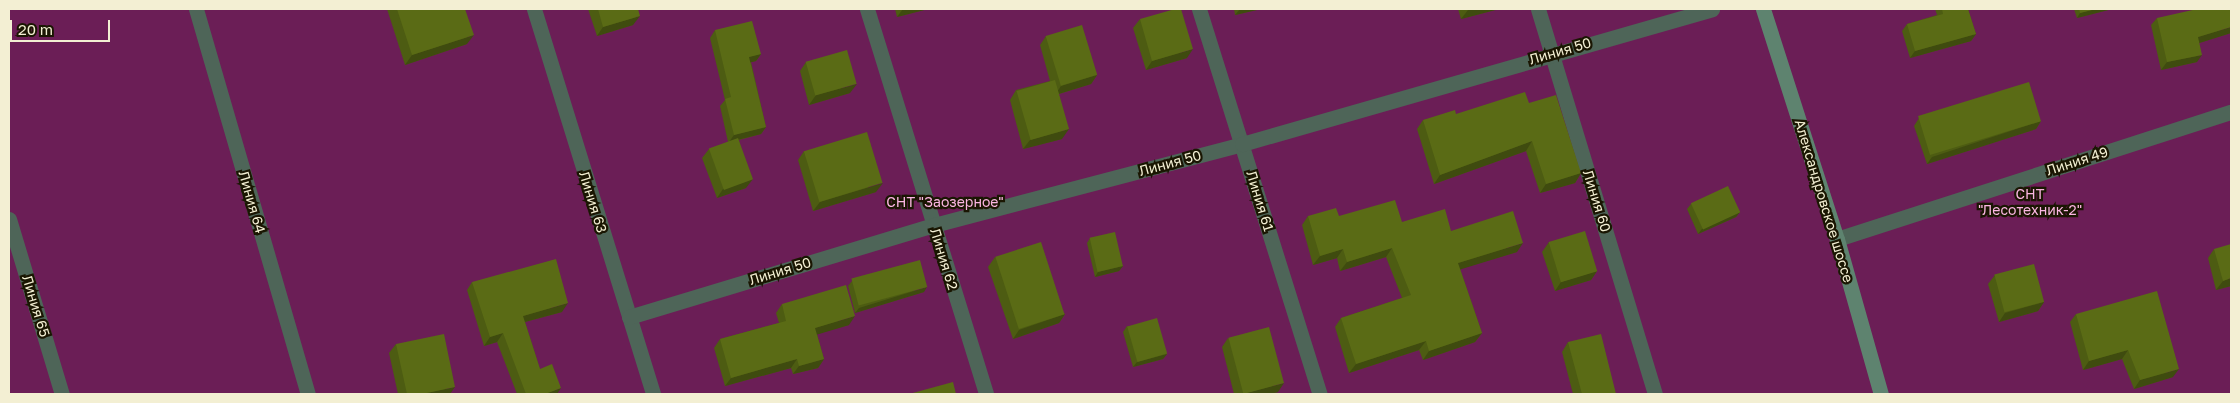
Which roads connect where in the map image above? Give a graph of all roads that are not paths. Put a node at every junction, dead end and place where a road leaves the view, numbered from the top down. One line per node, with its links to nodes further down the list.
1 (196, 9): 16 (street, Линия 64)
2 (534, 9): 14 (street, Линия 63)
3 (867, 9): 12 (street, Линия 62)
4 (1199, 9): 10 (street, Линия 61)
5 (1538, 9): 8 (street, Линия 60)
6 (1712, 9): 8 (street, Линия 50)
7 (1762, 9): 13 (street, Александровское шоссе)
8 (1552, 53): 10 (street, Линия 50); 20 (street, Линия 60)
9 (2231, 112): 13 (street, Линия 49)
10 (1242, 144): 12 (street, Линия 50); 19 (street, Линия 61)
11 (9, 219): 15 (street, Линия 65)
12 (934, 226): 14 (street, Линия 50); 18 (street, Линия 62)
13 (1837, 238): 21 (street, Александровское шоссе)
14 (629, 317): 17 (street, Линия 63)
15 (62, 394)
16 (308, 394)
17 (653, 394)
18 (986, 394)
19 (1320, 394)
20 (1655, 394)
21 (1881, 394)

